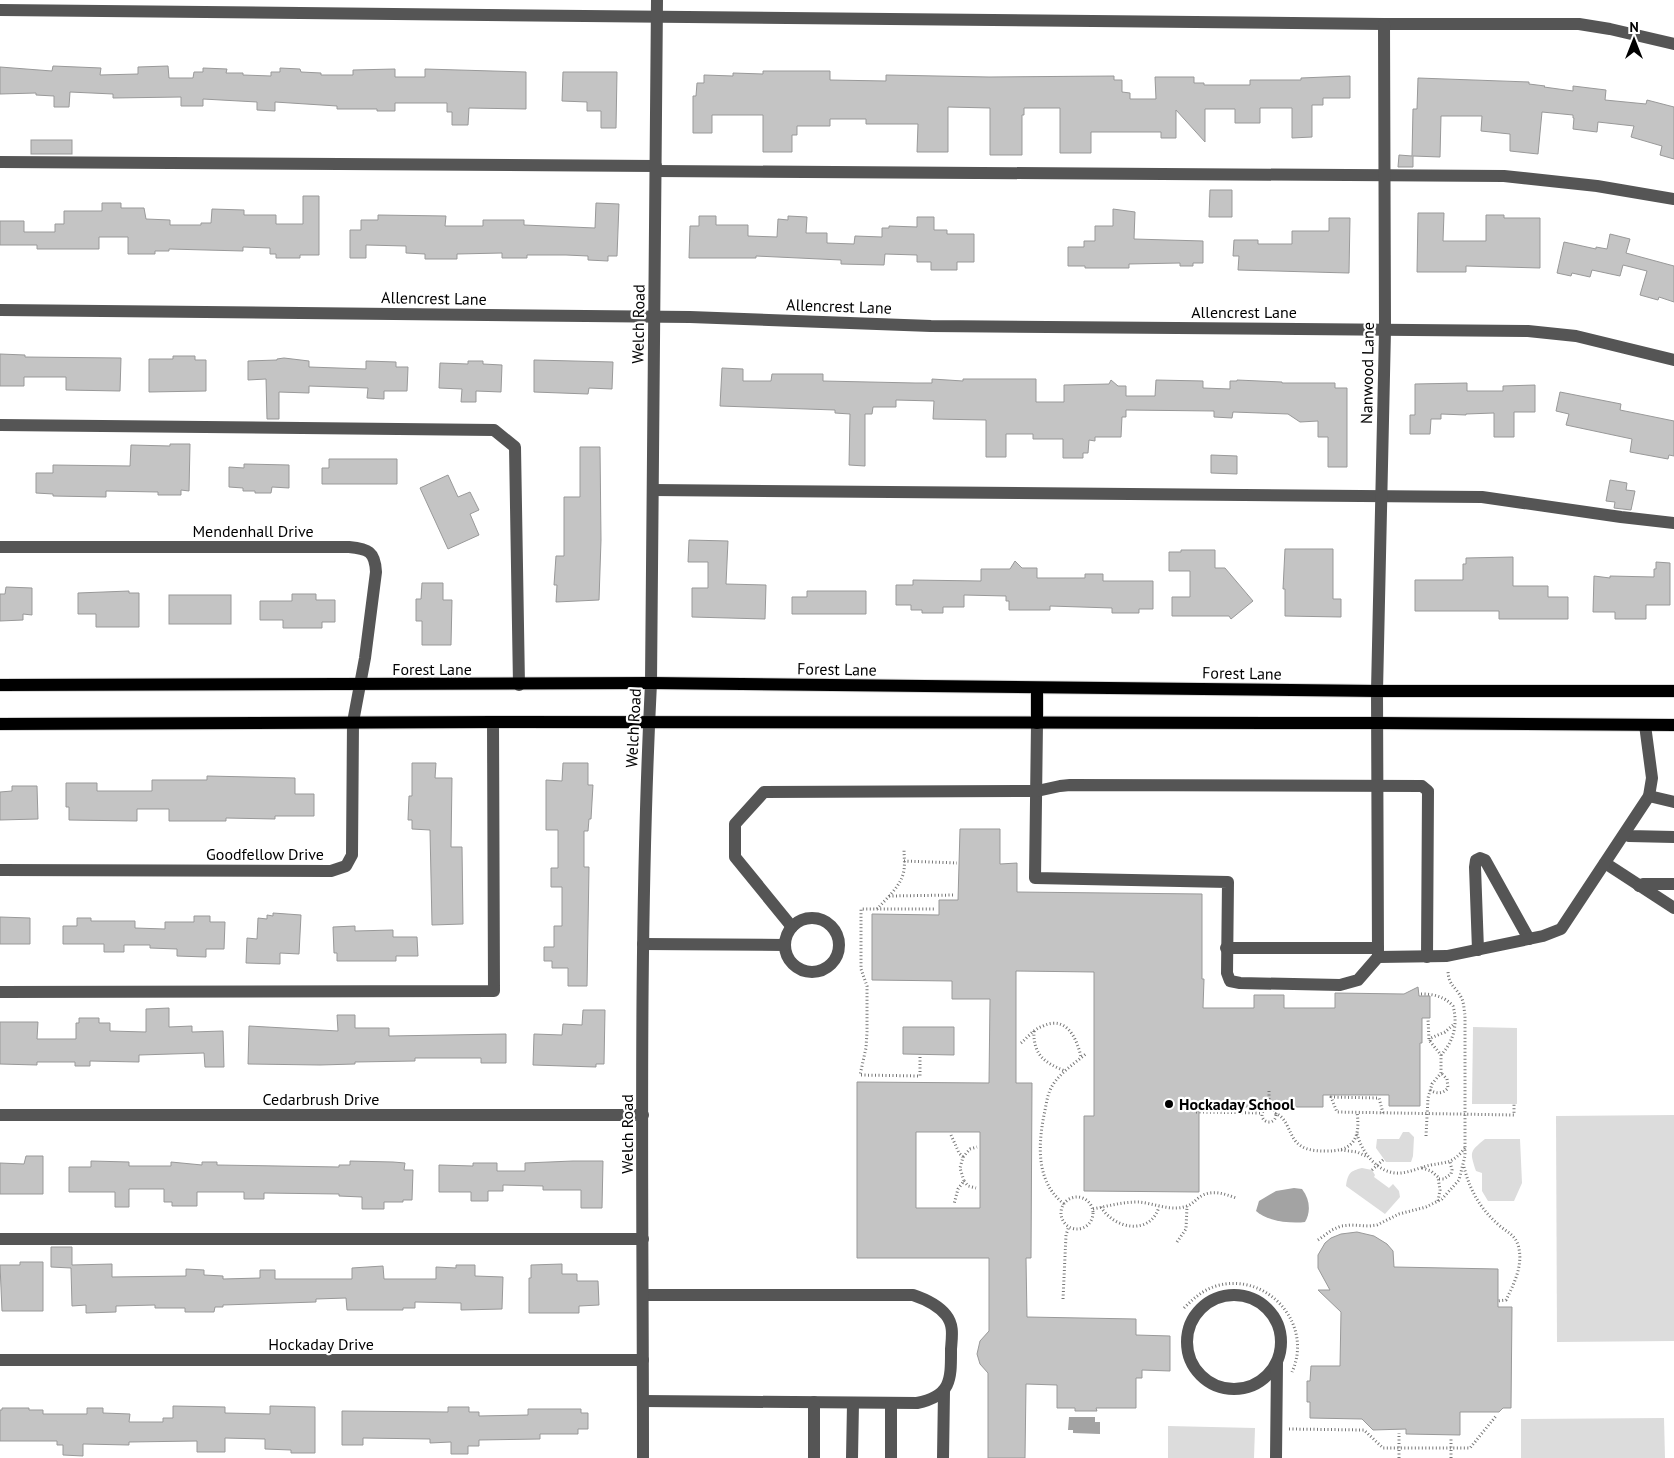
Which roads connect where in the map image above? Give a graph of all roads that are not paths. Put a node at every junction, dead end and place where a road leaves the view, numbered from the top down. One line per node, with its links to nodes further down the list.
1 (657, 0): 3 (street, Welch Road)
2 (0, 10): 3 (street)
3 (657, 17): 4 (street); 7 (street, Welch Road)
4 (1384, 24): 5 (street); 8 (street, Nanwood Lane)
5 (1674, 44)
6 (0, 162): 7 (street)
7 (656, 169): 8 (street); 11 (street, Welch Road)
8 (1385, 176): 9 (street); 12 (street, Nanwood Lane)
9 (1674, 199)
10 (0, 310): 11 (street, Allencrest Lane)
11 (655, 316): 12 (street, Allencrest Lane); 15 (street, Welch Road)
12 (1385, 330): 13 (street, Allencrest Lane); 16 (street, Nanwood Lane)
13 (1674, 360)
14 (0, 425): 22 (street)
15 (653, 490): 16 (street); 19 (street, Welch Road)
16 (1380, 495): 17 (street); 24 (street, Nanwood Lane)
17 (1674, 523)
18 (0, 547): 21 (street, Mendenhall Drive)
19 (652, 684): 22 (main road, Forest Lane); 23 (main road, Forest Lane); 28 (street, Welch Road)
20 (0, 685): 21 (main road, Forest Lane)
21 (360, 685): 22 (main road, Forest Lane); 26 (street, Goodfellow Drive)
22 (519, 685)
23 (1037, 688): 24 (main road, Forest Lane); 29 (main road)
24 (1377, 691): 25 (main road, Forest Lane); 30 (street, Nanwood Lane)
25 (1674, 692)
26 (353, 722): 27 (main road); 31 (main road); 41 (street, Goodfellow Drive)
27 (493, 722): 28 (main road); 53 (street)
28 (649, 723): 29 (main road); 47 (street, Welch Road)
29 (1037, 723): 30 (main road); 35 (street)
30 (1378, 723): 32 (main road); 34 (street, Nanwood Lane)
31 (0, 724)
32 (1645, 725): 33 (main road); 36 (street)
33 (1674, 725)
34 (1378, 785): 35 (street); 51 (street, Nanwood Lane); 52 (street)
35 (1037, 791): 45 (street); 49 (street)
36 (1649, 796): 37 (street); 38 (street)
37 (1674, 802)
38 (1625, 833): 39 (street); 40 (street)
39 (1674, 837)
40 (1605, 864): 43 (street); 46 (street)
41 (0, 870)
42 (1674, 884): 43 (street)
43 (1639, 886): 44 (street)
44 (1674, 908)
45 (792, 927): 48 (street); 48 (street)
46 (1529, 939): 50 (street); 50 (street)
47 (643, 944): 48 (street); 55 (street, Welch Road)
48 (785, 944)
49 (1226, 948): 51 (street); 51 (street)
50 (1478, 950): 52 (street)
51 (1378, 952): 52 (street)
52 (1427, 957)
53 (0, 992)
54 (0, 1114): 55 (street, Cedarbrush Drive)
55 (643, 1115): 57 (street, Welch Road)
56 (0, 1239): 57 (street)
57 (643, 1239): 58 (street, Welch Road)
58 (643, 1295): 60 (street, Welch Road); 62 (street)
59 (0, 1360): 60 (street, Hockaday Drive)
60 (643, 1360): 63 (street, Welch Road)
61 (1277, 1360): 61 (street); 72 (street)
62 (944, 1391): 66 (street); 71 (street)
63 (643, 1401): 64 (street); 67 (street, Welch Road)
64 (814, 1402): 65 (street); 68 (street)
65 (853, 1403): 66 (street); 69 (street)
66 (891, 1403): 70 (street)
67 (643, 1458)
68 (814, 1458)
69 (852, 1458)
70 (891, 1458)
71 (943, 1458)
72 (1276, 1458)

